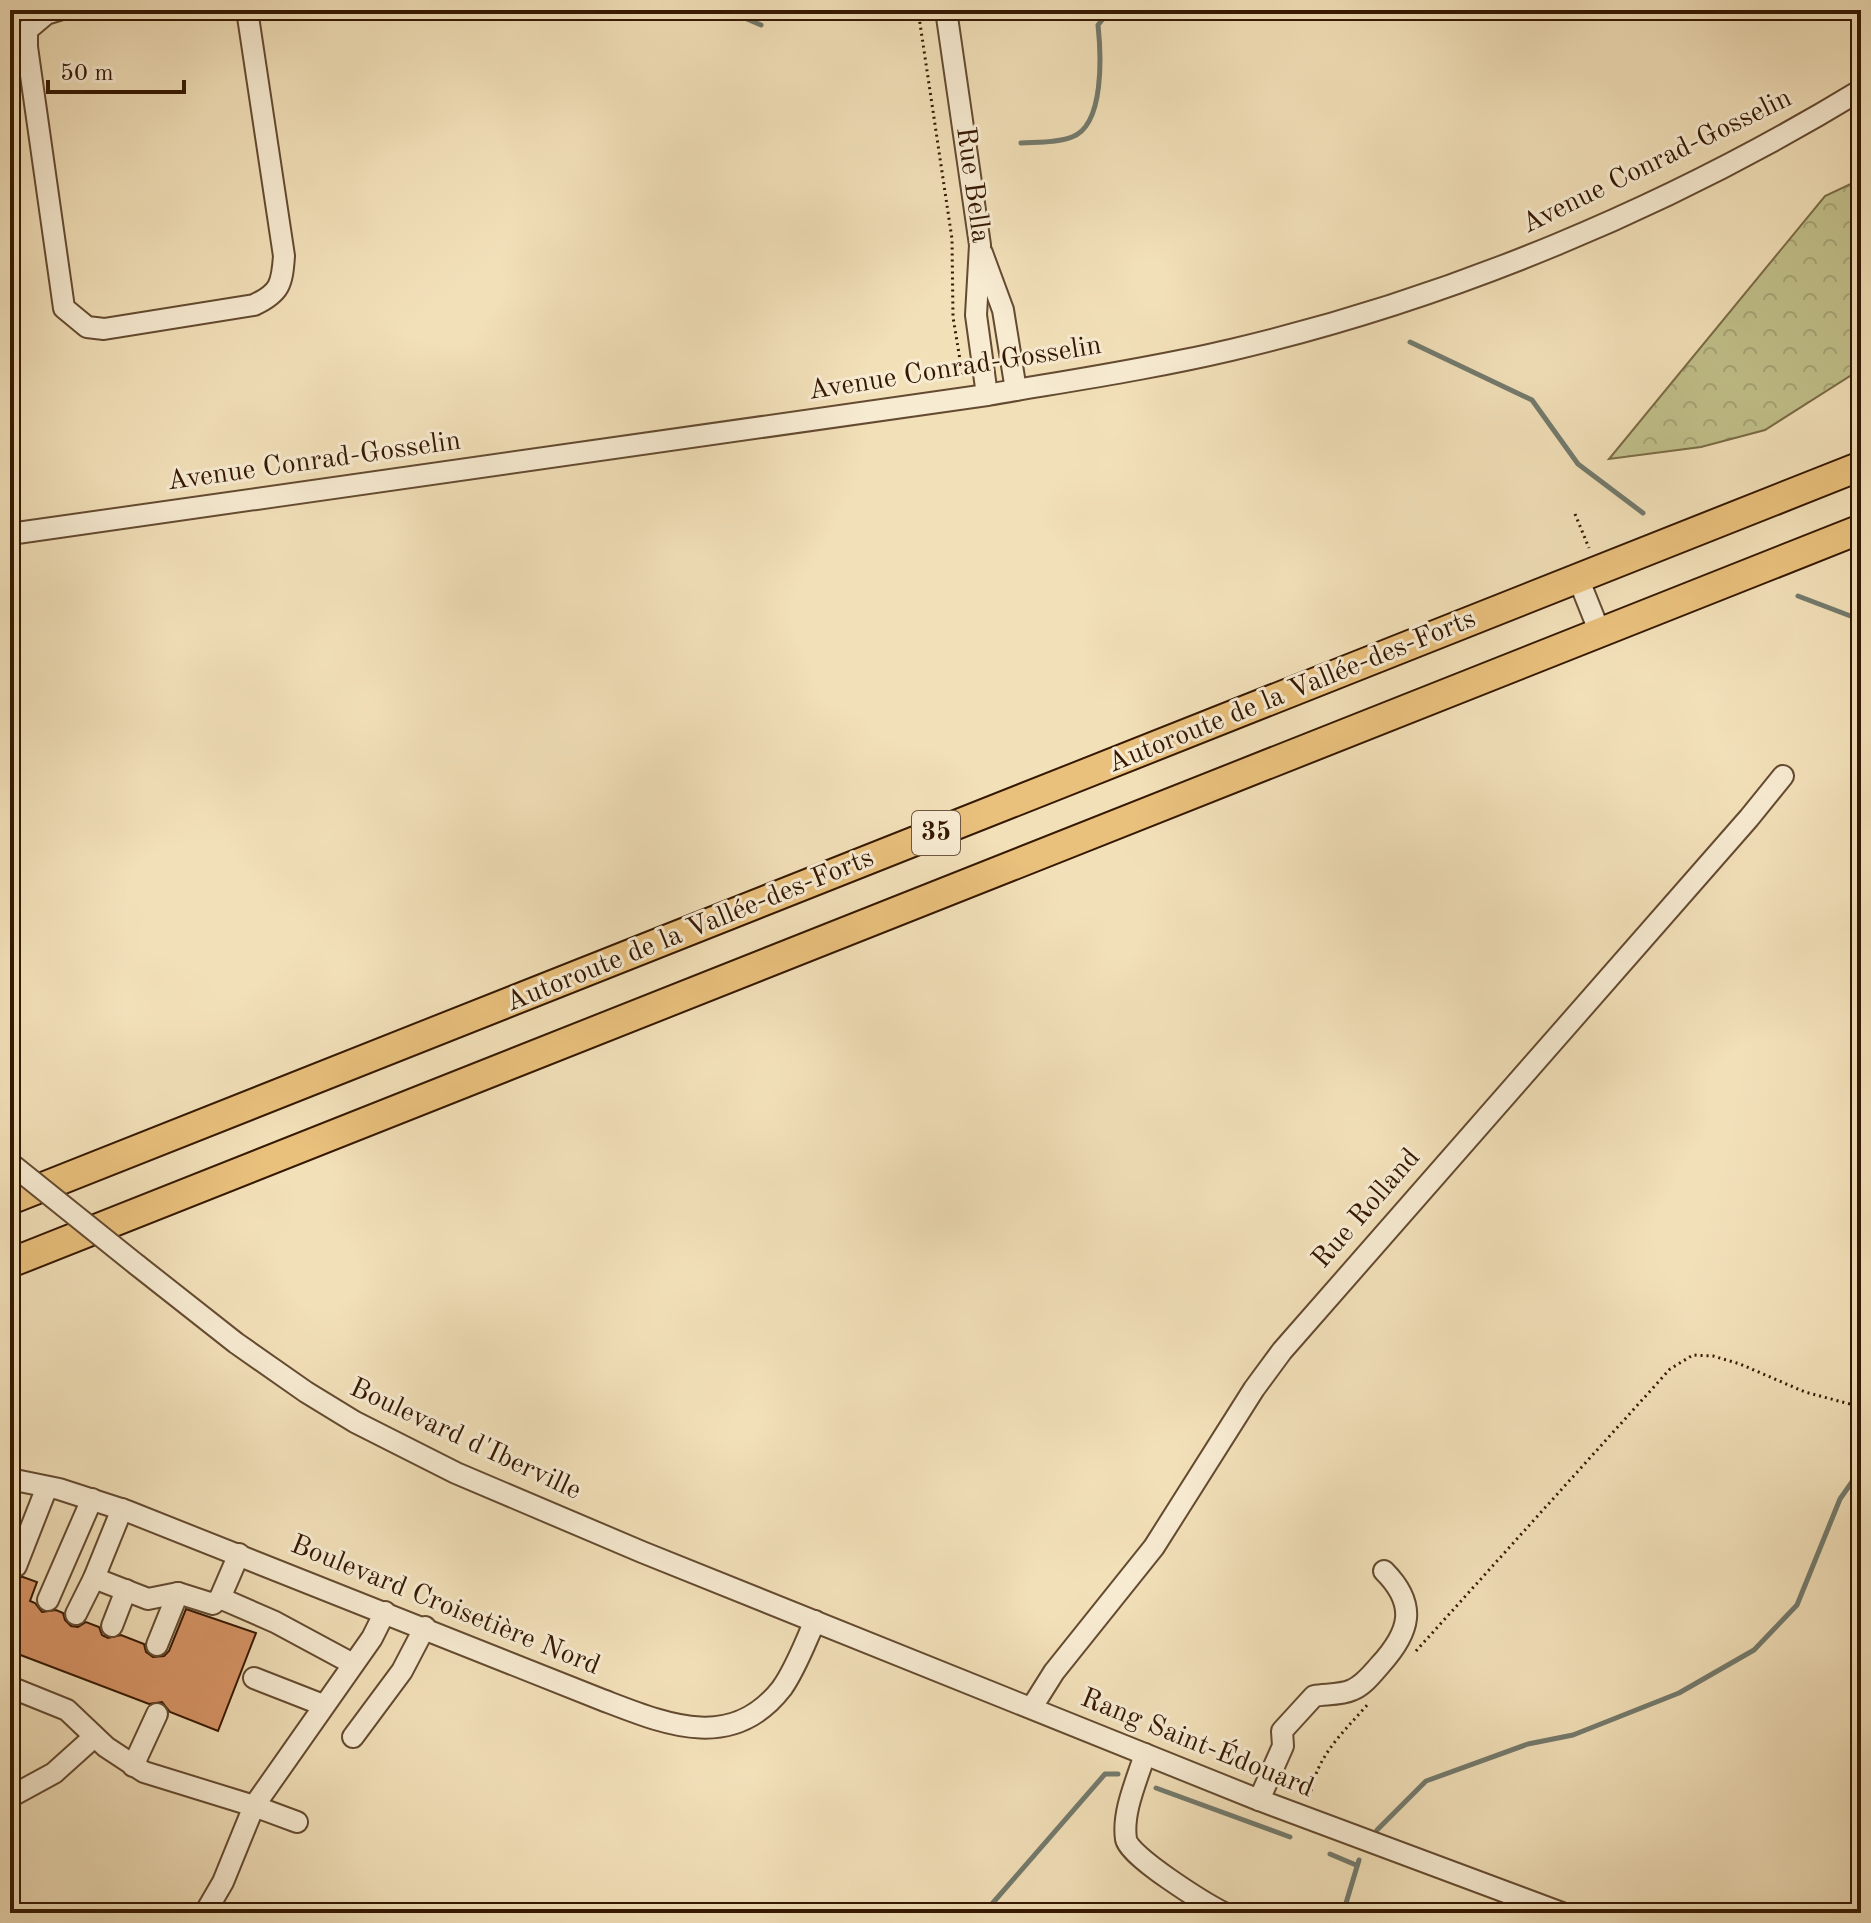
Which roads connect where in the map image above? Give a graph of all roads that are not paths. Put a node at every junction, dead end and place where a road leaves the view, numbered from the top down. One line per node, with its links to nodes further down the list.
1 (59, 10): 2 (street)
2 (247, 10)
3 (946, 10): 5 (street, Rue Bella)
4 (1861, 90): 6 (street, Avenue Conrad-Gosselin)
5 (980, 245): 6 (street, Rue Bella); 7 (street, Rue Bella)
6 (1016, 390): 7 (street, Avenue Conrad-Gosselin)
7 (987, 395): 10 (street, Avenue Conrad-Gosselin)
8 (1861, 466): 11 (highway, Autoroute de la Vallée-des-Forts / 35)
9 (1861, 529): 12 (highway, Autoroute de la Vallée-des-Forts / 35)
10 (10, 534)
11 (1588, 574): 12 (street); 15 (highway, Autoroute de la Vallée-des-Forts / 35)
12 (1600, 633): 16 (highway, Autoroute de la Vallée-des-Forts / 35)
13 (1783, 776): 39 (street, Rue Rolland)
14 (10, 1163): 31 (street, Boulevard d'Iberville, bridge)
15 (10, 1200)
16 (10, 1263)
17 (10, 1479): 18 (street, Boulevard Croisetière Nord)
18 (47, 1487): 19 (street, Boulevard Croisetière Nord); 22 (street)
19 (92, 1499): 20 (street, Boulevard Croisetière Nord); 28 (street)
20 (122, 1509): 21 (street, Boulevard Croisetière Nord); 24 (street)
21 (239, 1554): 27 (street); 29 (street, Boulevard Croisetière Nord)
22 (16, 1566)
23 (1384, 1571): 46 (street)
24 (94, 1578): 25 (street); 30 (street)
25 (126, 1590): 26 (street); 32 (street)
26 (178, 1593): 27 (street); 34 (street)
27 (220, 1598): 35 (street)
28 (48, 1600)
29 (385, 1612): 33 (street, Boulevard Croisetière Nord); 35 (street)
30 (76, 1614)
31 (815, 1621): 33 (street, Boulevard Croisetière Nord); 39 (street, Rang Saint-Édouard)
32 (112, 1626)
33 (425, 1627): 42 (street)
34 (157, 1645)
35 (353, 1664): 38 (street)
36 (254, 1678): 38 (street)
37 (10, 1687): 41 (street)
38 (323, 1705): 47 (street)
39 (1032, 1707): 43 (street, Rang Saint-Édouard)
40 (157, 1714): 44 (street)
41 (94, 1737): 44 (street); 45 (street)
42 (353, 1737)
43 (1145, 1754): 46 (street, Rang Saint-Édouard); 50 (street)
44 (133, 1766): 47 (street)
45 (10, 1797)
46 (1259, 1800): 51 (street, Rang Saint-Édouard)
47 (254, 1806): 48 (street); 49 (street)
48 (297, 1822)
49 (205, 1913)
50 (1224, 1913)
51 (1562, 1913)

